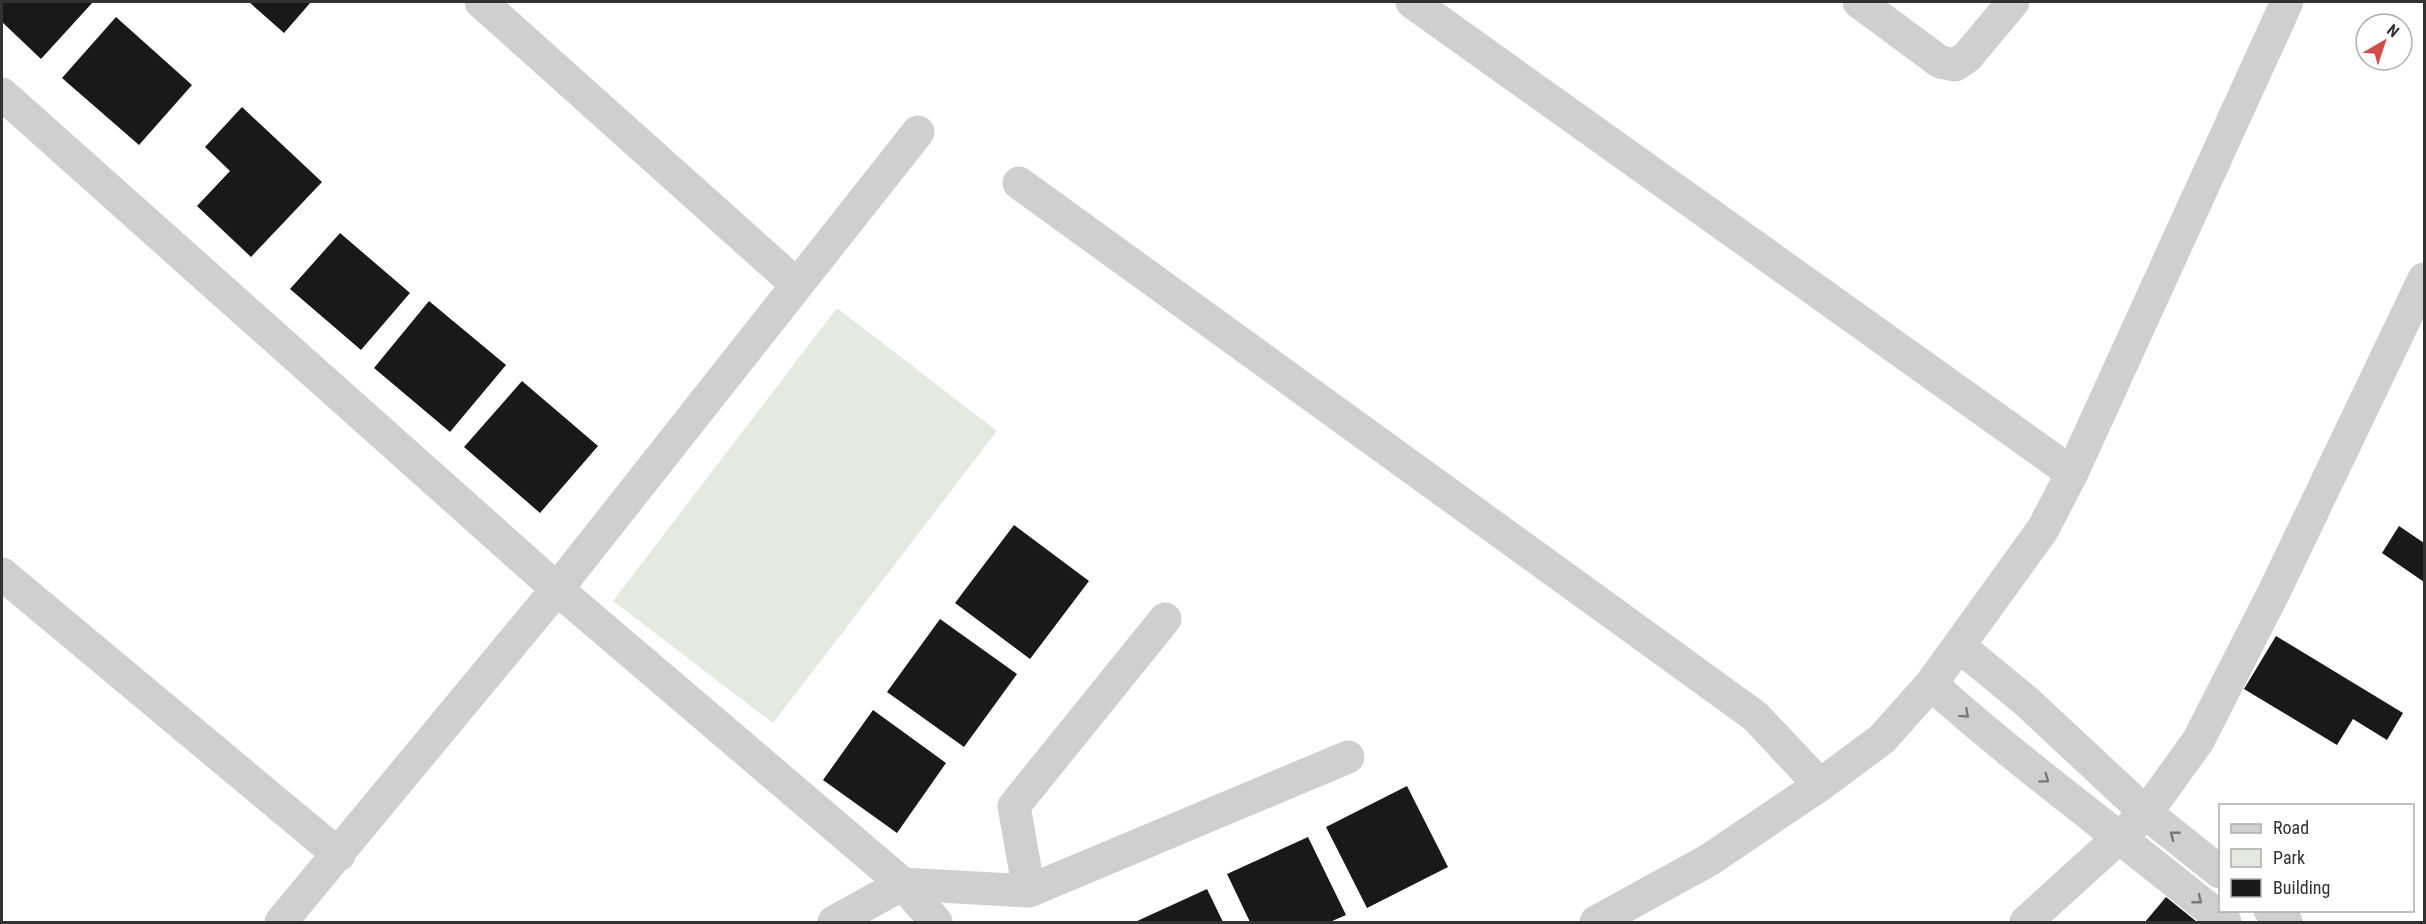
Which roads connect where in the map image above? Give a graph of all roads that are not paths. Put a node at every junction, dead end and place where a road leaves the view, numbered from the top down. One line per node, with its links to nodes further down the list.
1 (481, 2): 10 (street)
2 (1412, 2): 11 (street)
3 (1859, 2): 4 (street)
4 (2013, 2)
5 (2287, 2): 11 (street)
6 (2, 94): 13 (street)
7 (918, 132): 10 (street)
8 (1019, 183): 18 (street)
9 (2424, 279): 19 (street)
10 (797, 285): 13 (street)
11 (2072, 473): 15 (street)
12 (2, 574): 21 (street)
13 (557, 589): 21 (street); 23 (street)
14 (1165, 619): 24 (street)
15 (1959, 646): 16 (street); 19 (street)
16 (1931, 684): 18 (street); 20 (street, one-way to 20)
17 (1348, 757): 24 (street)
18 (1820, 785): 29 (street)
19 (2146, 813): 20 (street); 22 (street, one-way to 19)
20 (2122, 837): 30 (street); 31 (street, one-way to 31)
21 (339, 855): 26 (street)
22 (2219, 871)
23 (903, 884): 24 (street); 27 (street); 28 (street)
24 (1029, 891)
25 (2273, 912): 32 (street)
26 (281, 922)
27 (834, 922)
28 (936, 922)
29 (1596, 922)
30 (2026, 922)
31 (2225, 922)
32 (2286, 922)

